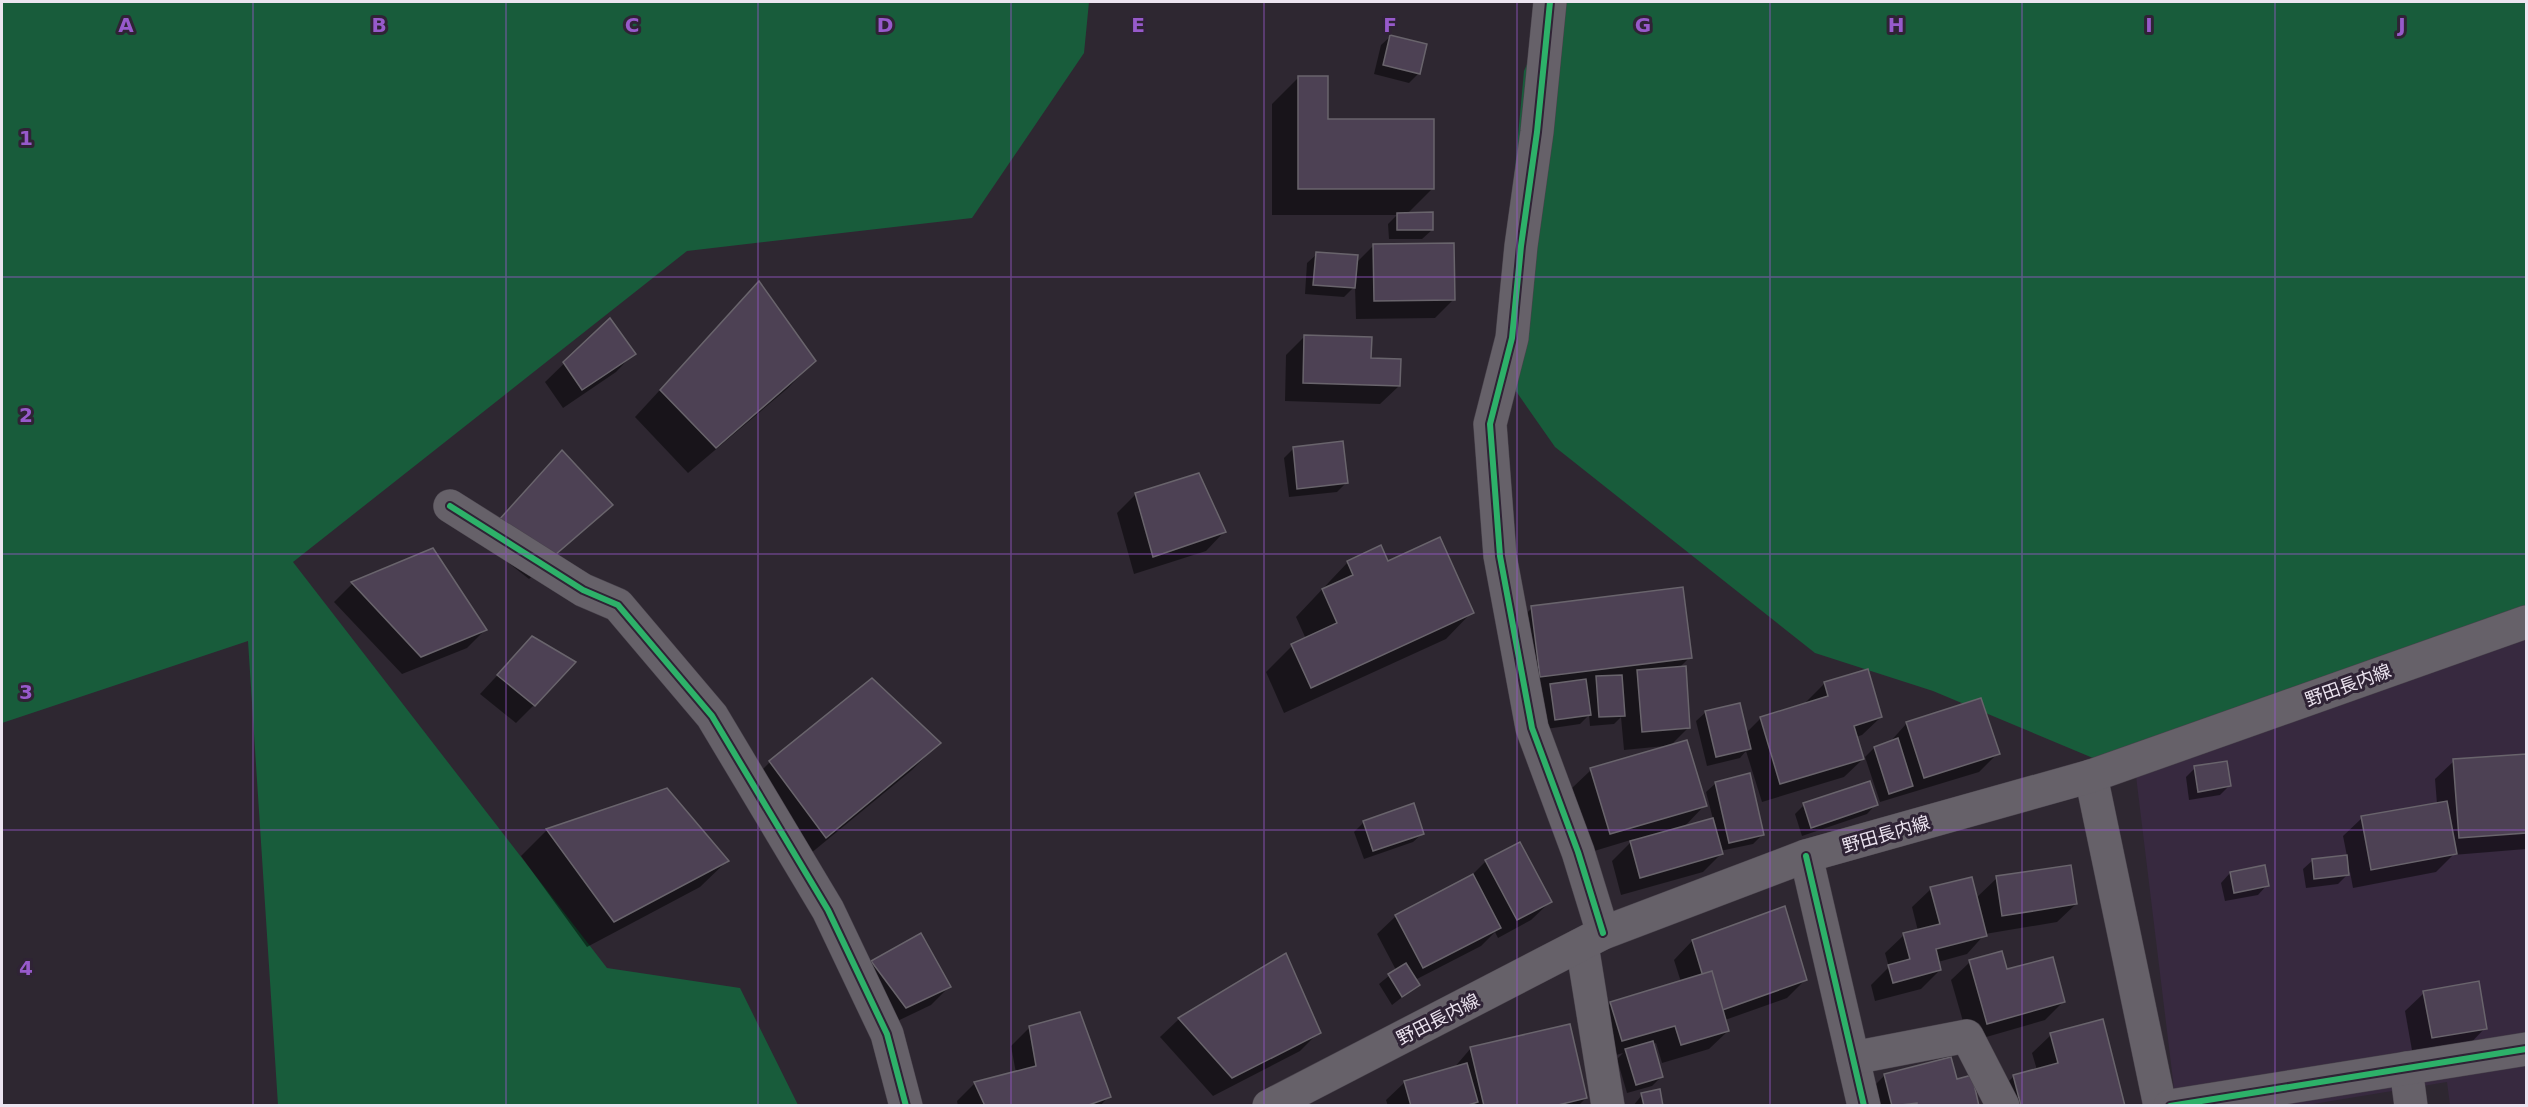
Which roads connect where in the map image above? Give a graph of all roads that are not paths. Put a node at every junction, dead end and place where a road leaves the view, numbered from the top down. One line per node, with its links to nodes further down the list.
1 (1550, 2): 6 (street)
2 (450, 506): 10 (street)
3 (2526, 622): 4 (street, 野田長内線)
4 (2091, 776): 5 (street, 野田長内線); 15 (street)
5 (1806, 856): 6 (street, 野田長内線); 8 (street)
6 (1593, 939): 11 (street, 野田長内線); 12 (street)
7 (2526, 1049): 9 (street)
8 (1853, 1058): 13 (street); 14 (street)
9 (2406, 1068): 16 (street); 17 (street)
10 (906, 1106)
11 (1269, 1106)
12 (1608, 1106)
13 (1864, 1106)
14 (2003, 1106)
15 (2160, 1106)
16 (2170, 1106)
17 (2411, 1106)

